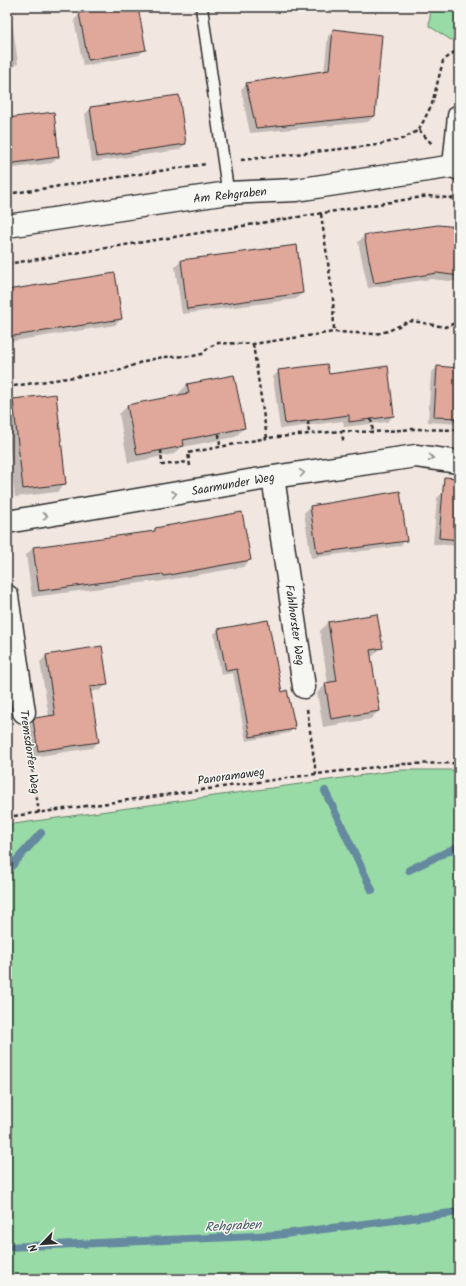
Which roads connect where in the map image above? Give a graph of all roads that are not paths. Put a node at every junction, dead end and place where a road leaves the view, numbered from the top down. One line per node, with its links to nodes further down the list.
1 (202, 10): 4 (lane)
2 (459, 116): 3 (street, Am Rehgraben)
3 (456, 168): 4 (street, Am Rehgraben)
4 (228, 193): 5 (street, Am Rehgraben)
5 (7, 226)
6 (459, 462): 7 (street, Saarmunder Weg, one-way to 6)
7 (273, 477): 8 (street, Saarmunder Weg, one-way to 7); 10 (street, Fahlhorster Weg)
8 (7, 522)
9 (7, 596): 11 (street, Tremsdorfer Weg)
10 (304, 687)
11 (24, 712)

